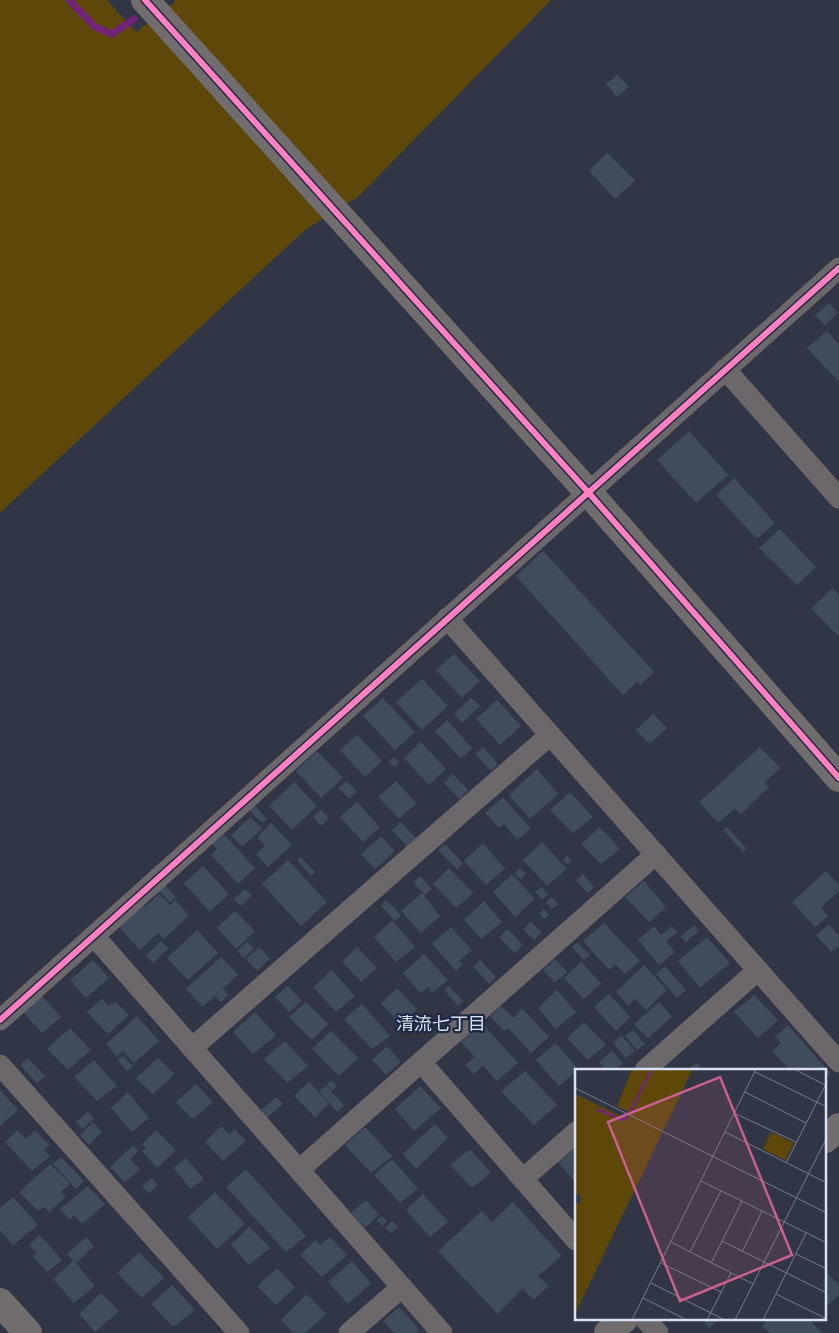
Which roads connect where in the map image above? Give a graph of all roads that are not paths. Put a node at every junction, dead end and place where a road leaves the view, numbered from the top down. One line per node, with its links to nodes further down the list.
1 (145, 0): 4 (street)
2 (839, 269): 3 (street)
3 (724, 369): 4 (street); 5 (street)
4 (588, 492): 6 (street); 8 (street)
5 (839, 498)
6 (447, 618): 7 (street); 10 (street)
7 (550, 734): 9 (street); 13 (street)
8 (839, 778)
9 (656, 854): 11 (street); 14 (street)
10 (94, 936): 12 (street); 13 (street)
11 (758, 970): 15 (street); 17 (street)
12 (0, 1020)
13 (192, 1048): 21 (street)
14 (421, 1062): 21 (street); 22 (street)
15 (839, 1062)
16 (0, 1064): 29 (street)
17 (646, 1069)
18 (839, 1126): 20 (street)
19 (575, 1133): 22 (street)
20 (826, 1138)
21 (299, 1170): 24 (street)
22 (523, 1179): 23 (street)
23 (575, 1239)
24 (402, 1287): 30 (street); 31 (street)
25 (0, 1302): 28 (street)
26 (623, 1320): 32 (street)
27 (647, 1320): 33 (street)
28 (28, 1333)
29 (239, 1333)
30 (349, 1333)
31 (442, 1333)
32 (608, 1333)
33 (658, 1333)

